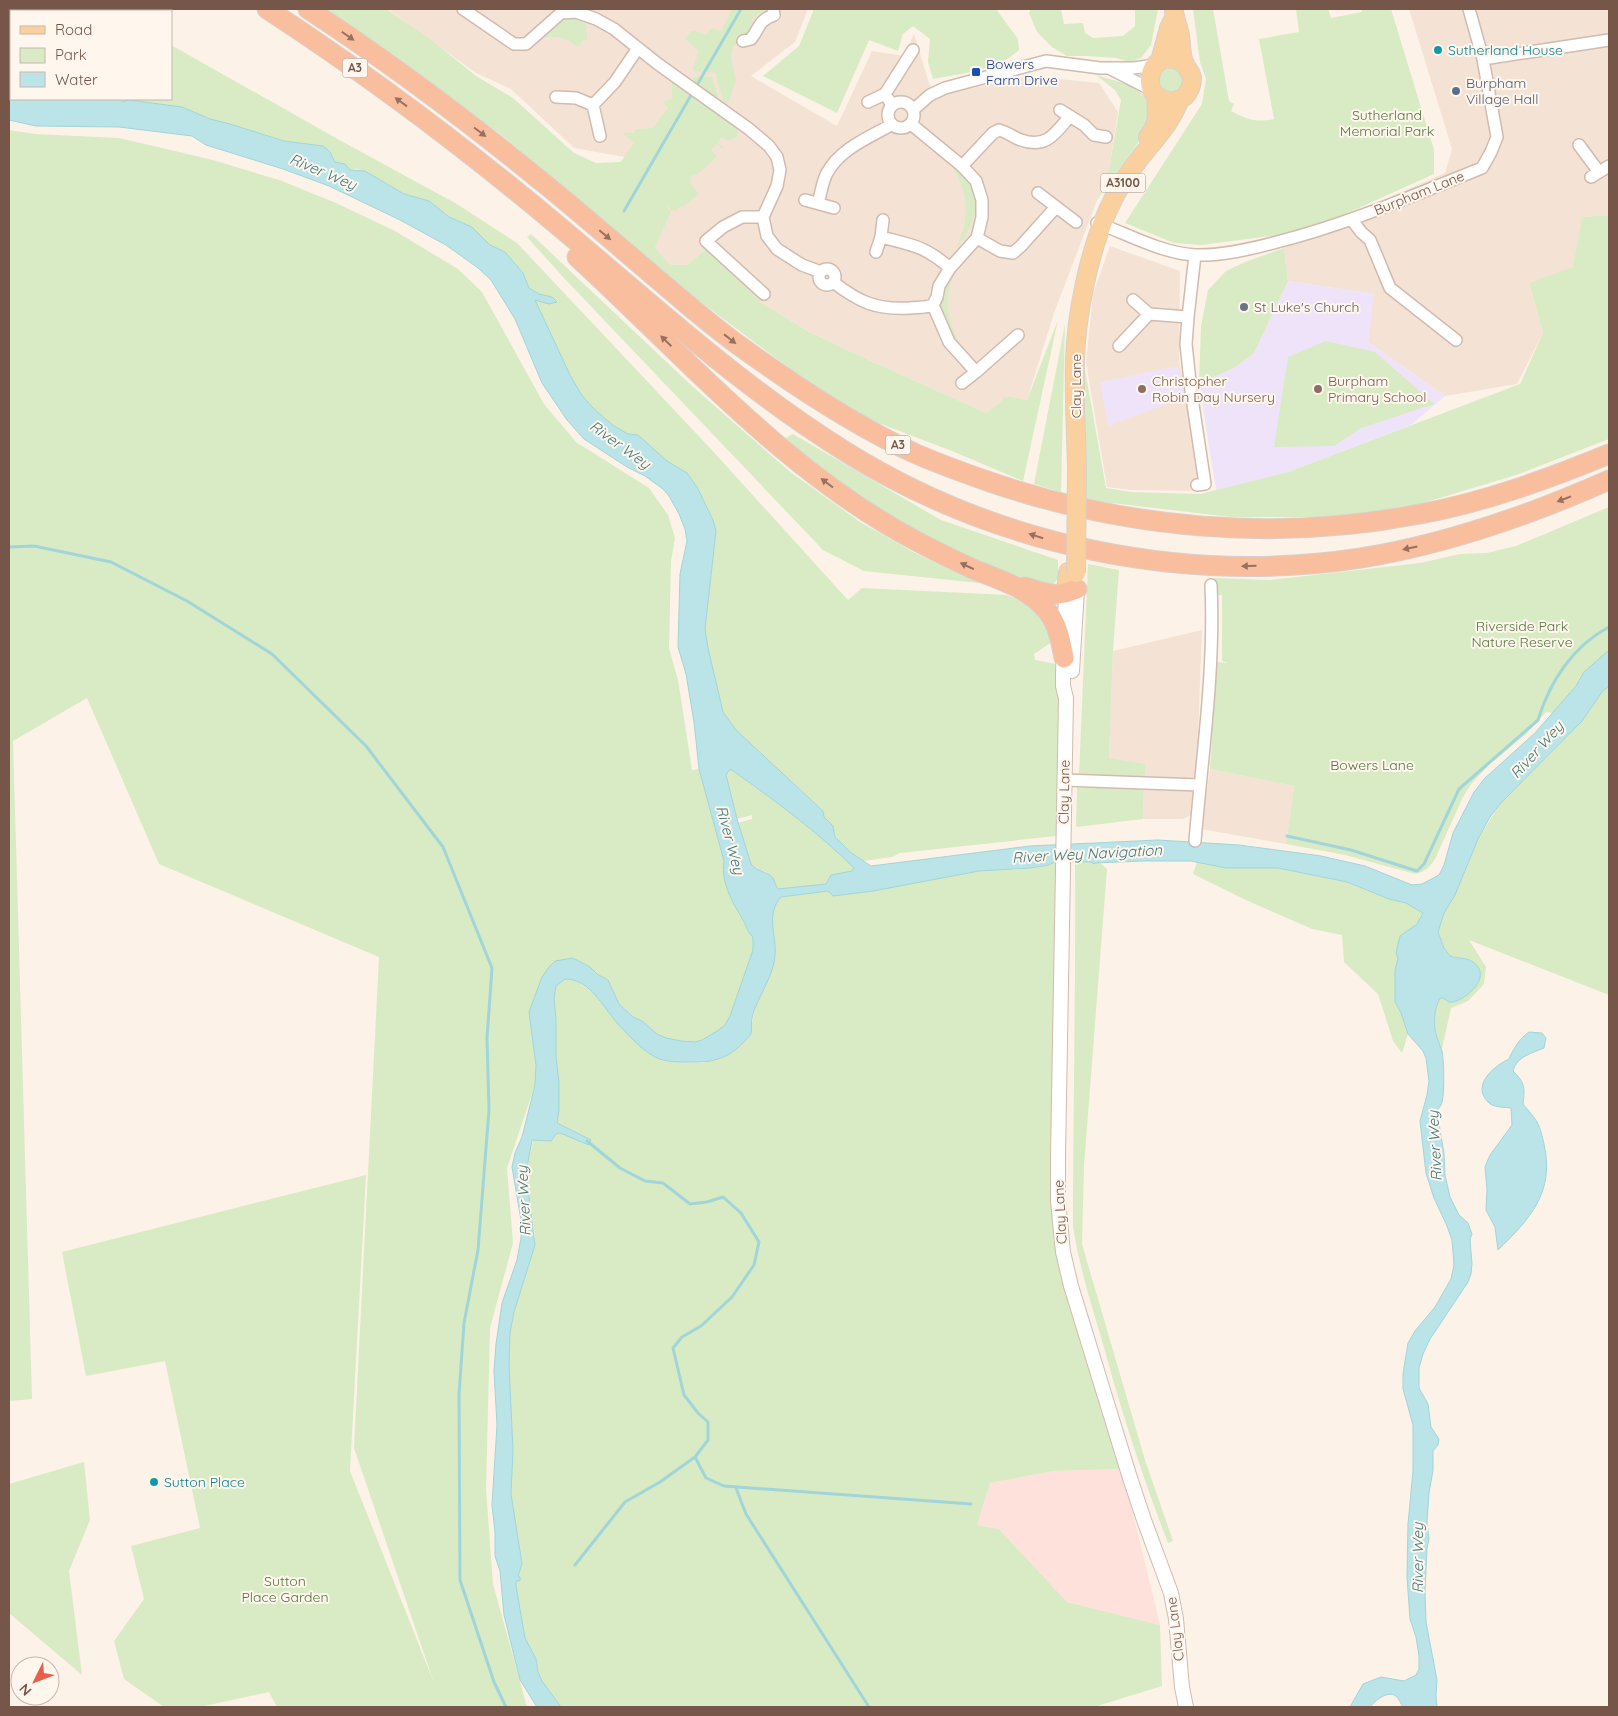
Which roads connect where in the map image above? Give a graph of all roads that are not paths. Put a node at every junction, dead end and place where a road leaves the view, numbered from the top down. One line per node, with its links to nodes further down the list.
1 (267, 9): 28 (highway, A3, one-way to 1)
2 (308, 9): 59 (highway, A3, one-way to 59)
3 (463, 9): 6 (street)
4 (773, 9): 9 (street)
5 (1469, 9): 12 (street, Burpham Lane)
6 (560, 11): 10 (street)
7 (1174, 14): 13 (main road, Clay Lane / A3100); 14 (main road, Clay Lane / A3100)
8 (1609, 40): 12 (street)
9 (743, 41)
10 (638, 48): 22 (street); 39 (street)
11 (913, 50): 17 (street)
12 (1483, 59): 41 (street, Burpham Lane)
13 (1158, 63): 14 (main road); 15 (street); 16 (main road, Clay Lane / A3100)
14 (1185, 64): 19 (main road, Clay Lane / A3100)
15 (1110, 68): 16 (street); 23 (street)
16 (1154, 93): 19 (main road); 43 (main road, Clay Lane / A3100)
17 (885, 94): 20 (street); 21 (street)
18 (556, 97): 22 (street)
19 (1180, 99): 43 (main road, Clay Lane / A3100)
20 (868, 102)
21 (892, 104): 23 (street); 27 (street)
22 (593, 105): 29 (street)
23 (913, 110): 26 (street)
24 (1060, 110): 25 (street)
25 (1070, 116): 30 (street); 32 (street)
26 (911, 124): 27 (street); 32 (street)
27 (891, 125): 36 (street)
28 (440, 131): 60 (highway, A3, one-way to 28); 63 (highway, one-way to 28)
29 (600, 136)
30 (1106, 137)
31 (1579, 144): 33 (street)
32 (962, 166): 45 (street)
33 (1609, 166)
34 (1038, 193): 37 (street)
35 (805, 200): 36 (street)
36 (818, 204): 38 (street)
37 (1056, 207): 42 (street); 45 (street)
38 (834, 208)
39 (762, 217): 49 (street); 51 (street)
40 (884, 220): 44 (street)
41 (1352, 220): 47 (street, Burpham Lane); 55 (street)
42 (1076, 222)
43 (1099, 224): 47 (street, Burpham Lane); 62 (main road, Clay Lane / A3100, bridge)
44 (881, 237): 46 (street); 48 (street)
45 (976, 238): 48 (street)
46 (876, 252)
47 (1195, 255): 53 (street)
48 (950, 268): 51 (street)
49 (764, 294)
50 (1133, 300): 52 (street)
51 (933, 305): 57 (street)
52 (1149, 314): 53 (street); 56 (street)
53 (1188, 318): 61 (street)
54 (1018, 335): 57 (street)
55 (1456, 340)
56 (1119, 346)
57 (976, 372): 58 (street)
58 (962, 383)
59 (1609, 454)
60 (1609, 480)
61 (1198, 485)
62 (1072, 582): 63 (highway); 65 (street, Clay Lane); 66 (street, Clay Lane)
63 (1012, 585): 65 (highway)
64 (1211, 585): 68 (street)
65 (1064, 658): 66 (street, Clay Lane)
66 (1066, 698): 67 (street, Clay Lane)
67 (1064, 780): 68 (street); 70 (street, Clay Lane)
68 (1199, 784): 69 (street)
69 (1194, 841)
70 (1186, 1707)

